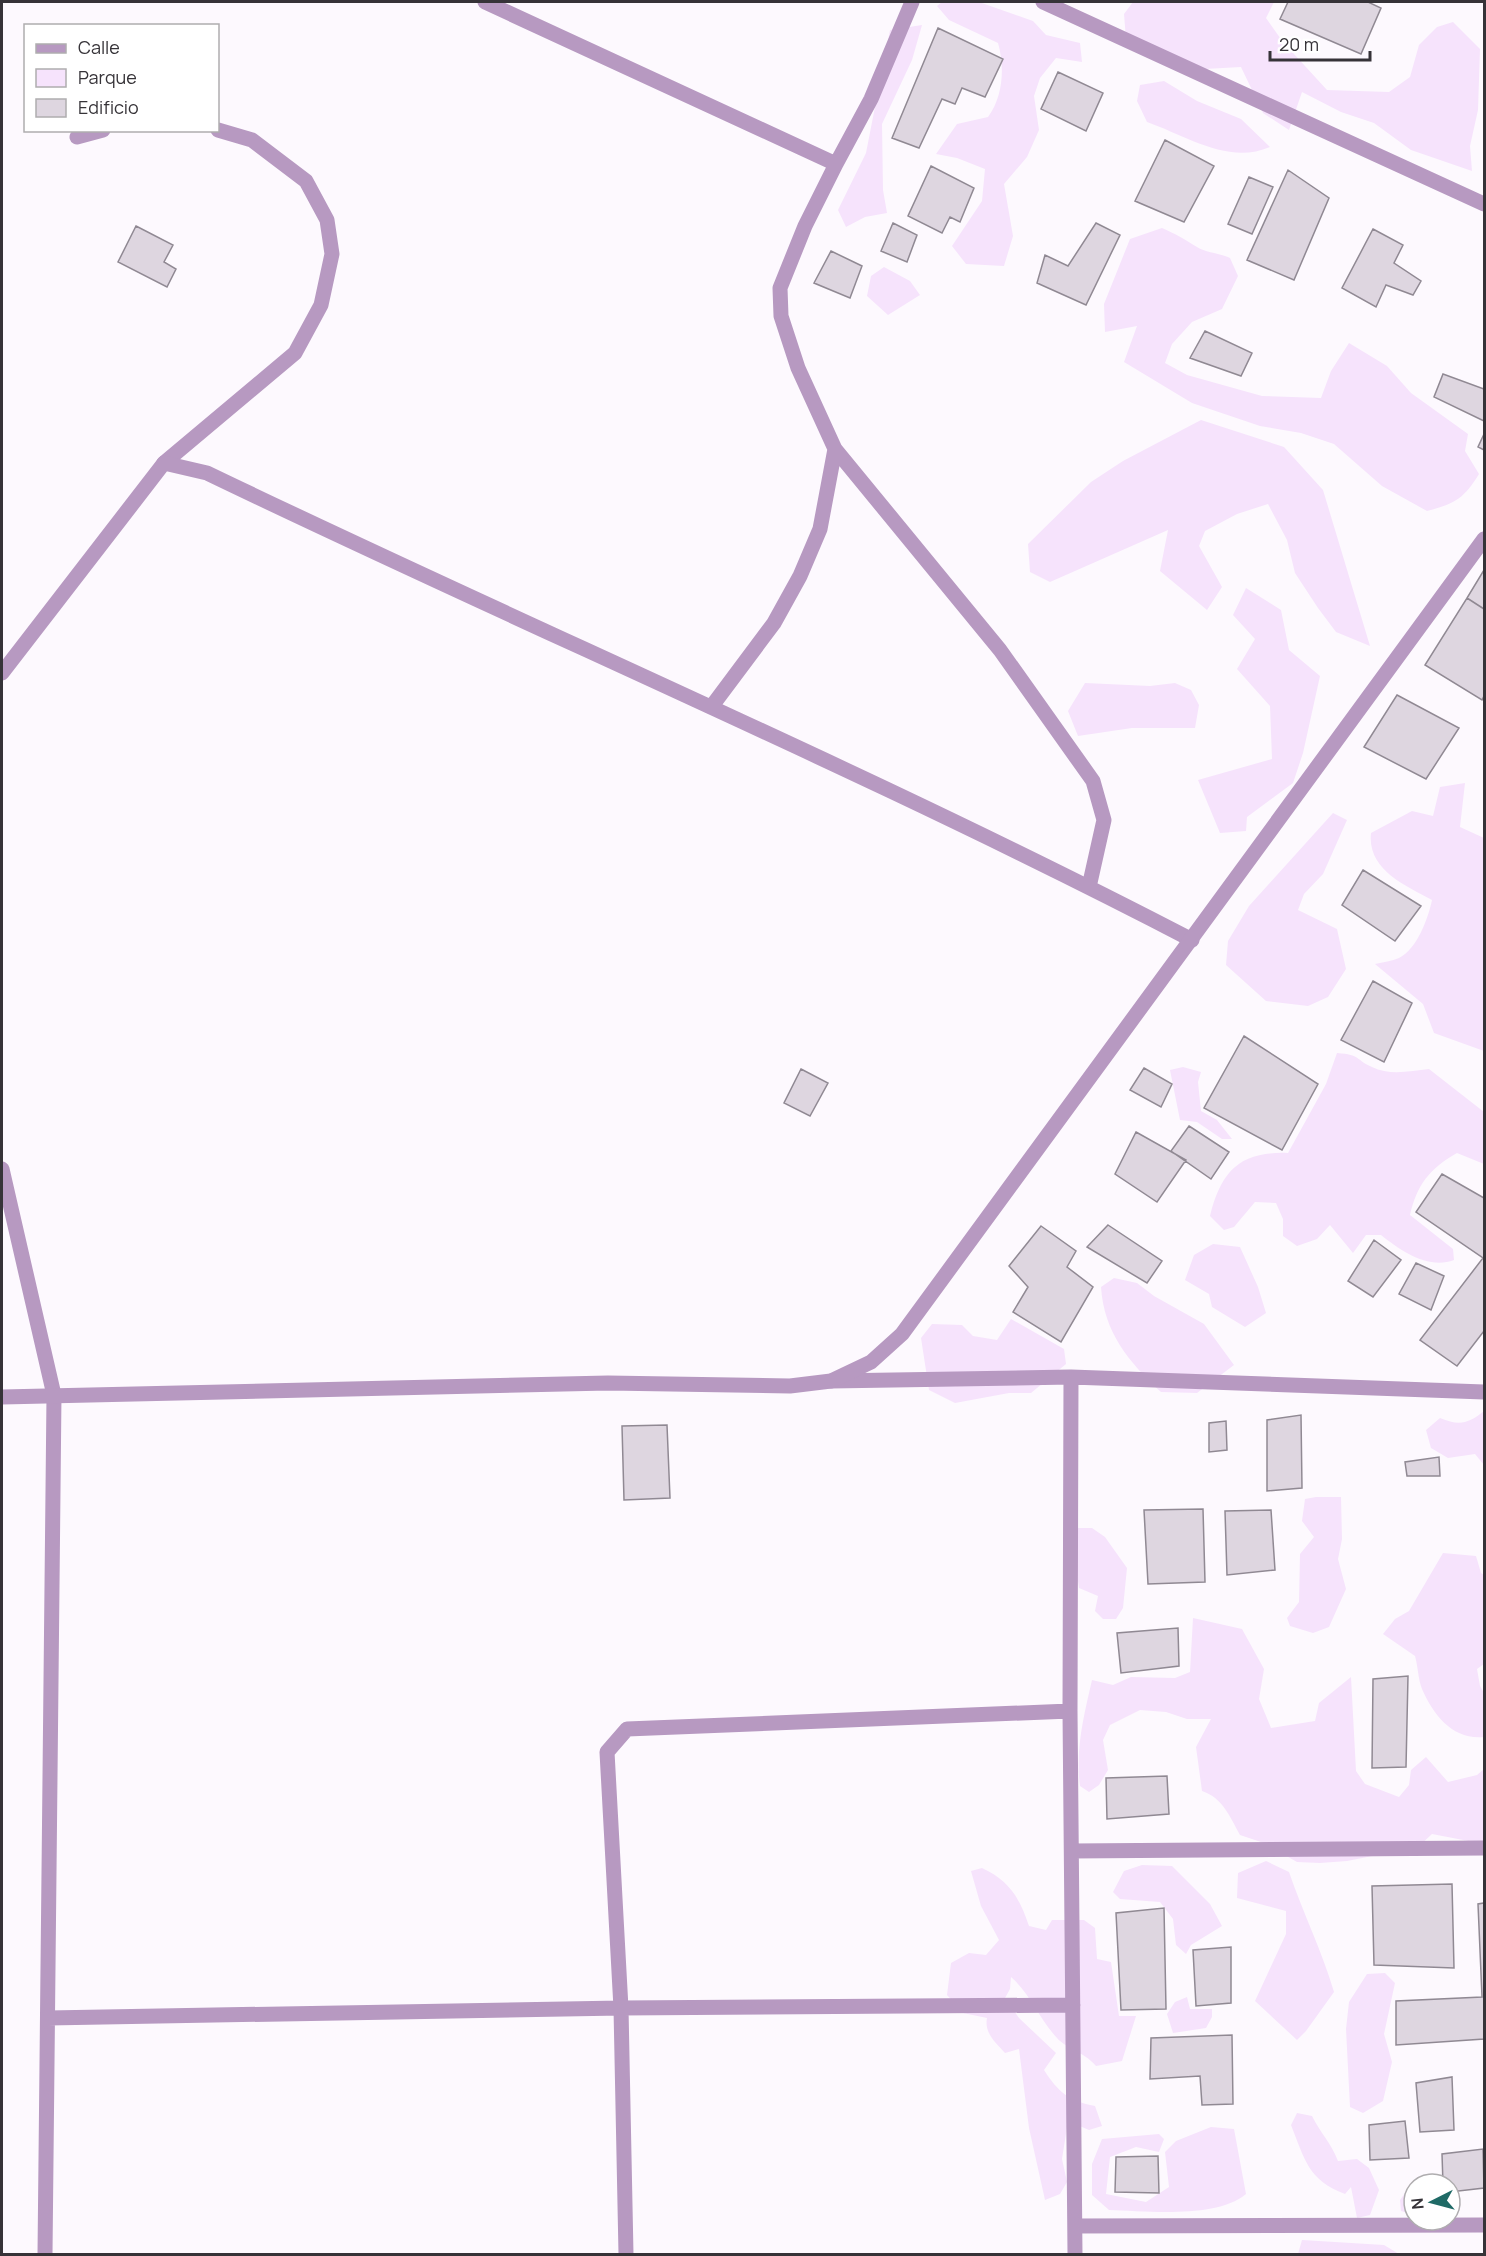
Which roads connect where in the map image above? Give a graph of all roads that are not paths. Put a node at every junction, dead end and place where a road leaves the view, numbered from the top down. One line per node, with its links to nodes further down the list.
1 (912, 2): 7 (street)
2 (1043, 2): 8 (street)
3 (494, 4): 7 (street)
4 (219, 130): 10 (street)
5 (96, 132): 6 (street)
6 (77, 137)
7 (836, 164): 9 (street)
8 (1485, 204)
9 (836, 449): 13 (street); 14 (street)
10 (164, 463): 12 (street); 13 (street)
11 (1485, 539): 15 (street)
12 (2, 673)
13 (712, 706): 14 (street)
14 (1089, 887): 15 (street)
15 (1192, 940): 18 (street)
16 (2, 1169): 20 (street)
17 (1071, 1377): 18 (street); 19 (street); 22 (street)
18 (831, 1381): 20 (street)
19 (1485, 1392)
20 (54, 1395): 21 (street); 27 (street)
21 (2, 1397)
22 (1070, 1711): 24 (street); 26 (street)
23 (1485, 1848): 24 (street)
24 (1072, 1851): 25 (street)
25 (1073, 2005): 26 (street); 29 (street)
26 (621, 2008): 27 (street); 31 (street)
27 (48, 2018): 30 (street)
28 (1485, 2225): 29 (street)
29 (1075, 2226): 32 (street)
30 (45, 2254)
31 (626, 2254)
32 (1075, 2254)

